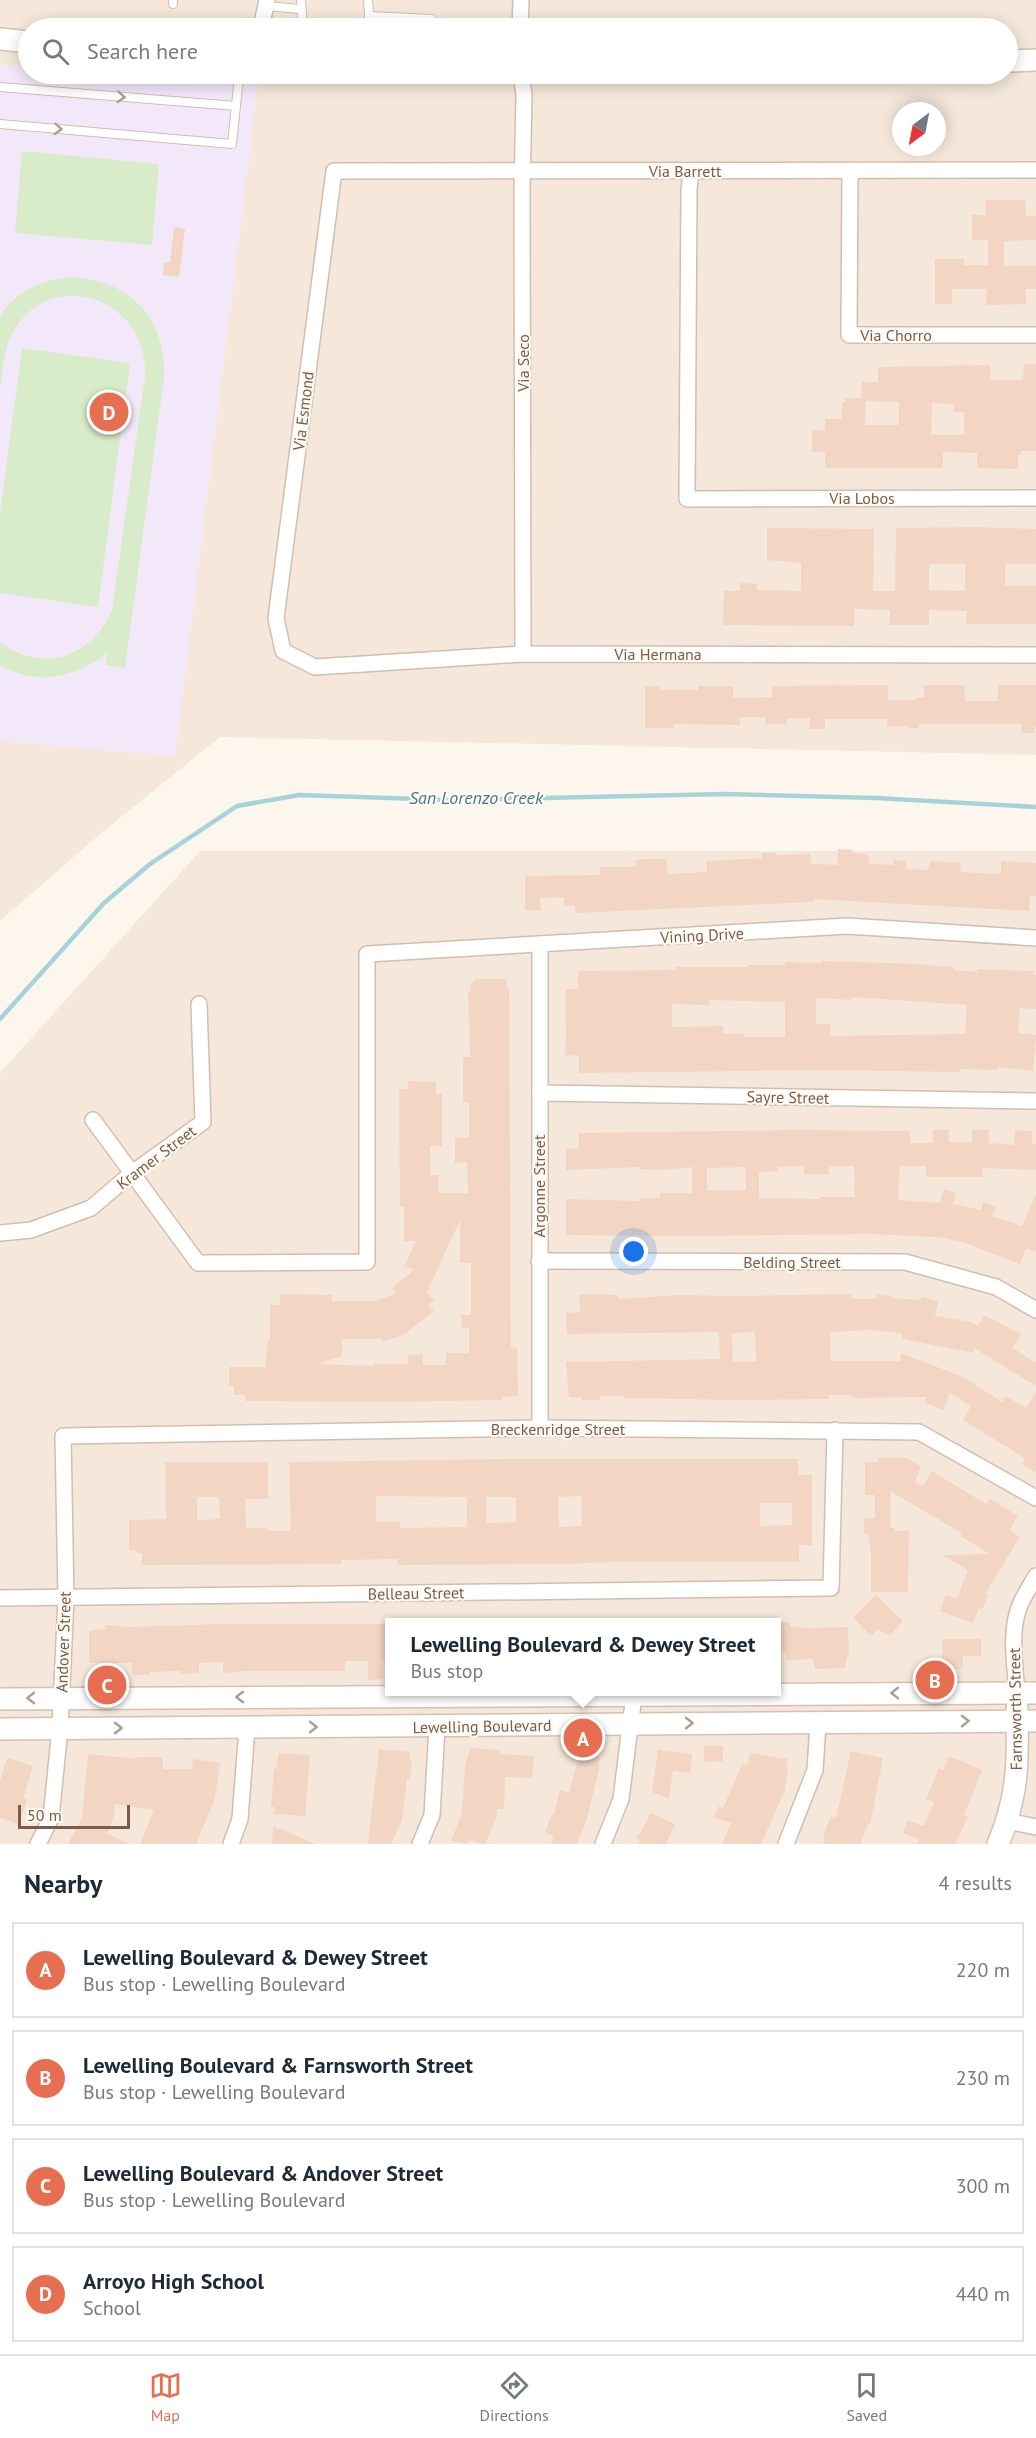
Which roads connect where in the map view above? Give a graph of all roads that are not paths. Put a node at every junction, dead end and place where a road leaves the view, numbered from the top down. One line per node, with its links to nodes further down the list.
1 (301, 0): 5 (lane)
2 (368, 0): 6 (lane)
3 (521, 0): 10 (street)
4 (267, 3): 5 (lane); 7 (street)
5 (300, 9): 8 (lane)
6 (369, 16): 9 (lane)
7 (263, 18)
8 (301, 18)
9 (411, 18)
10 (520, 18)
11 (0, 39): 12 (main road)
12 (18, 41)
13 (1036, 60): 14 (main road)
14 (1018, 61)
15 (240, 84): 18 (lane)
16 (522, 84): 23 (street, Via Seco)
17 (0, 87): 18 (lane, one-way to 18)
18 (236, 106): 19 (lane, one-way to 18)
19 (0, 124)
20 (850, 170): 21 (street, Via Barrett); 24 (street, Via Barrett); 25 (street, Via Chorro)
21 (1036, 170)
22 (334, 171): 23 (street, Via Barrett); 27 (street, Via Esmond)
23 (523, 171): 24 (street, Via Barrett); 28 (street, Via Seco)
24 (691, 171): 26 (street, Via Lobos)
25 (1036, 335)
26 (1036, 498)
27 (283, 651): 28 (street, Via Hermana)
28 (523, 654): 29 (street, Via Hermana)
29 (1036, 654)
30 (1036, 938): 31 (street, Vining Drive)
31 (540, 944): 33 (street, Argonne Street); 36 (street, Vining Drive)
32 (199, 1004): 36 (street, Kramer Street)
33 (540, 1093): 34 (street, Sayre Street); 38 (street, Argonne Street)
34 (1036, 1101)
35 (93, 1120): 36 (street)
36 (132, 1173): 37 (street, Kramer Street)
37 (0, 1233)
38 (539, 1261): 39 (street, Belding Street); 40 (street, Argonne Street)
39 (1036, 1310)
40 (540, 1428): 41 (street, Breckenridge Street); 42 (street, Breckenridge Street)
41 (835, 1430): 43 (street, Breckenridge Street); 46 (street, Belleau Street)
42 (63, 1436): 46 (street, Andover Street)
43 (1036, 1498)
44 (1036, 1576): 47 (street, Farnsworth Street)
45 (0, 1598): 46 (street, Belleau Street)
46 (66, 1598): 51 (street, Andover Street)
47 (1026, 1693): 48 (main road, Lewelling Boulevard, one-way to 48); 53 (main road, Farnsworth Street)
48 (781, 1694)
49 (443, 1696): 51 (main road, Lewelling Boulevard, one-way to 51)
50 (634, 1696): 54 (street)
51 (61, 1698): 52 (main road, Lewelling Boulevard, one-way to 52); 57 (street, Andover Street)
52 (0, 1699)
53 (1027, 1720): 55 (main road, Lewelling Boulevard, one-way to 53); 60 (main road, Farnsworth Street)
54 (630, 1723): 55 (main road, Lewelling Boulevard, one-way to 55); 56 (main road, Lewelling Boulevard); 65 (street)
55 (818, 1723): 66 (street)
56 (437, 1727): 58 (main road, Lewelling Boulevard, one-way to 56); 64 (street)
57 (60, 1728): 58 (main road, Lewelling Boulevard, one-way to 58); 59 (main road, Lewelling Boulevard); 62 (street, Andover Street)
58 (247, 1728): 63 (street)
59 (0, 1729)
60 (1007, 1821): 61 (street); 67 (main road, Farnsworth Street)
61 (1036, 1827)
62 (38, 1844)
63 (231, 1844)
64 (420, 1844)
65 (603, 1844)
66 (786, 1844)
67 (998, 1844)

